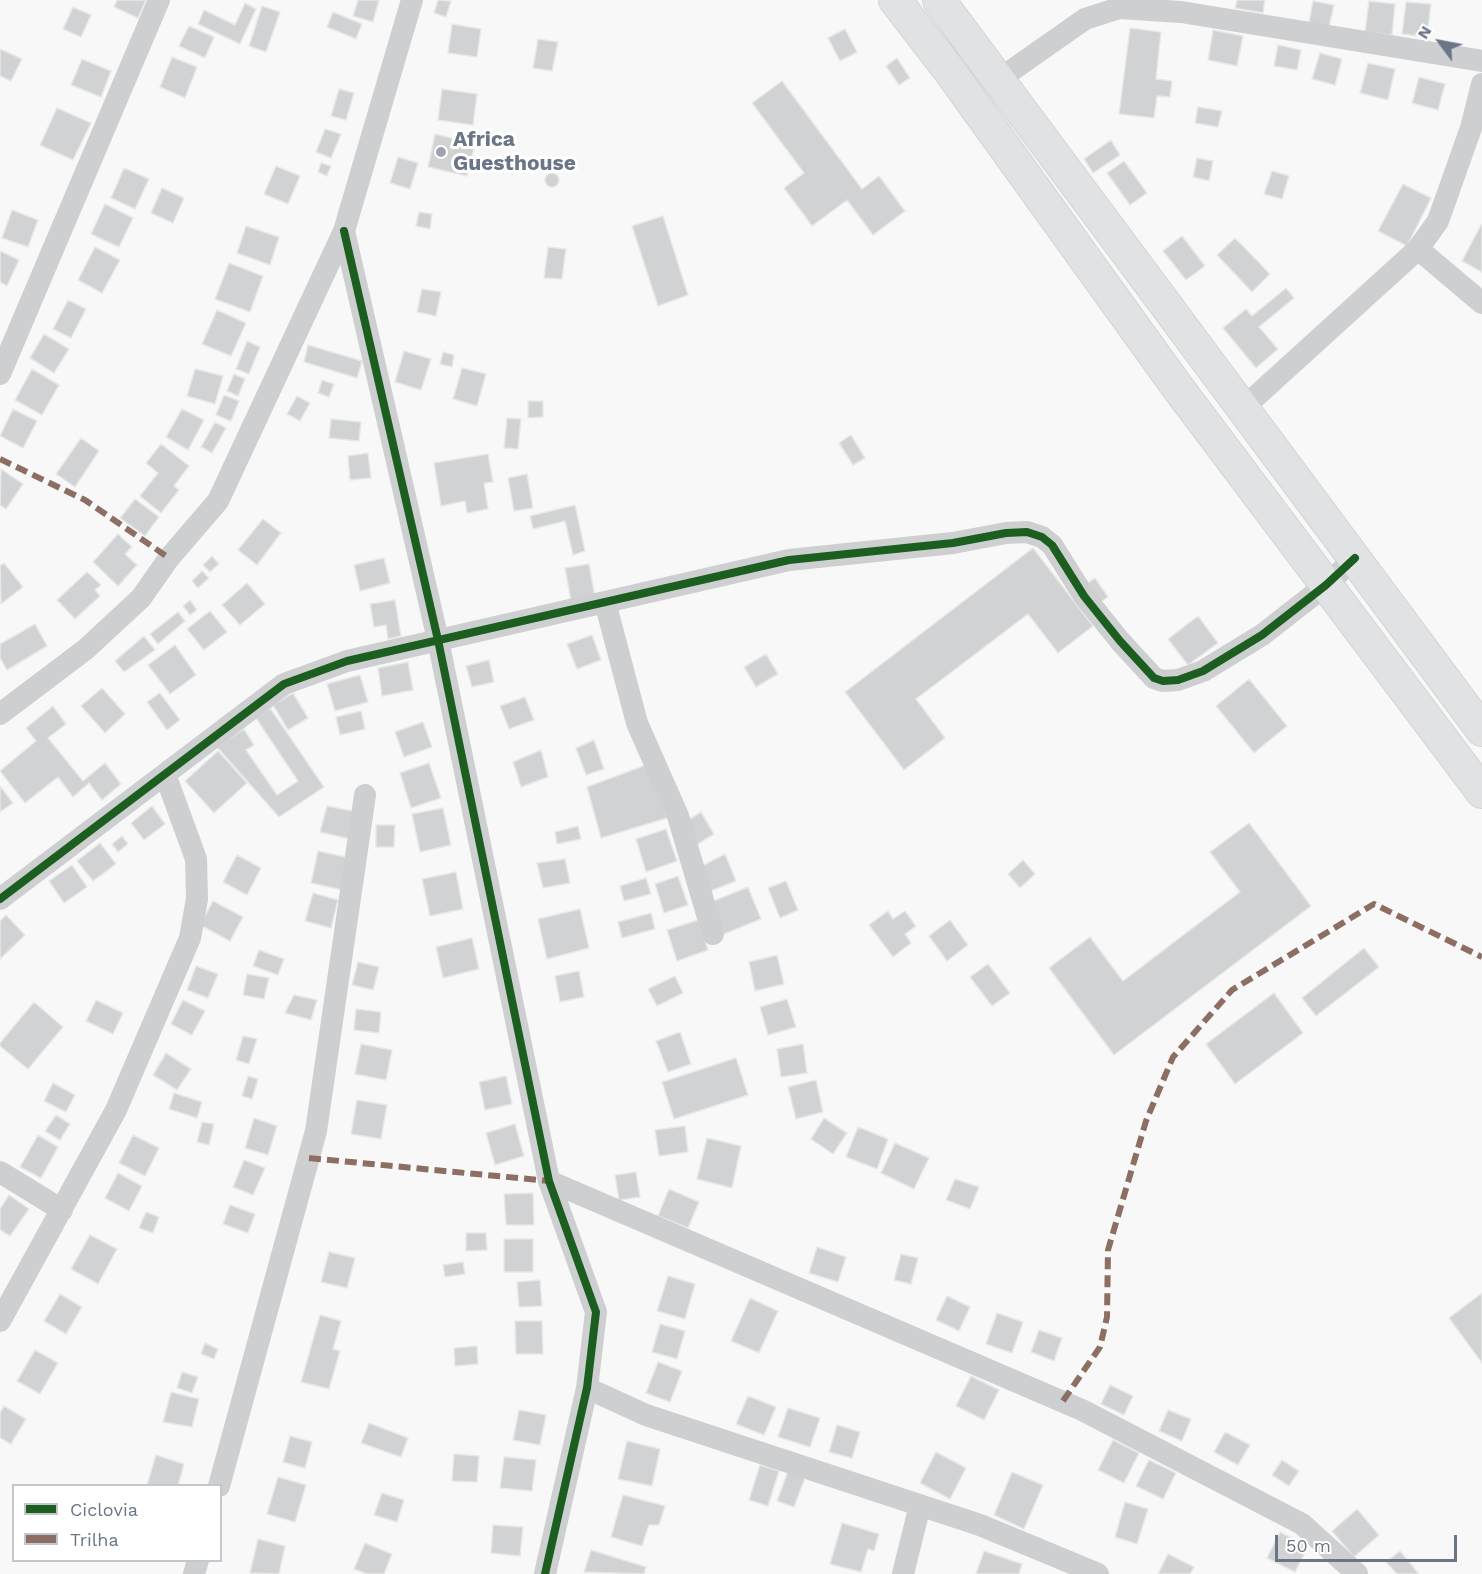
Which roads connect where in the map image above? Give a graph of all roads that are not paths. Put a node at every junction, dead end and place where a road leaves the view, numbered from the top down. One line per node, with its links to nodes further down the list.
1 (159, 0): 13 (street)
2 (412, 0): 10 (street)
3 (896, 0): 7 (street)
4 (939, 0): 5 (street)
5 (977, 51): 7 (street); 8 (street)
6 (1482, 61): 8 (street)
7 (949, 70): 16 (street)
8 (998, 80): 14 (street)
9 (1482, 84): 11 (street)
10 (344, 231): 18 (street); 19 (street)
11 (1418, 249): 12 (street); 14 (street)
12 (1482, 303)
13 (0, 374)
14 (1242, 409): 15 (street)
15 (1356, 558): 16 (street); 20 (street)
16 (1326, 585): 17 (street); 22 (street)
17 (605, 602): 18 (street); 25 (street)
18 (438, 640): 21 (street); 27 (street)
19 (0, 714)
20 (1482, 730)
21 (165, 774): 24 (street); 28 (street)
22 (1482, 792)
23 (365, 795): 31 (street)
24 (0, 899)
25 (713, 934)
26 (0, 1172): 28 (street)
27 (549, 1181): 30 (street); 36 (street)
28 (62, 1210): 29 (street)
29 (0, 1321)
30 (587, 1388): 32 (street); 33 (street)
31 (219, 1484)
32 (920, 1505): 34 (street); 35 (street)
33 (545, 1574)
34 (903, 1574)
35 (1098, 1574)
36 (1357, 1574)

